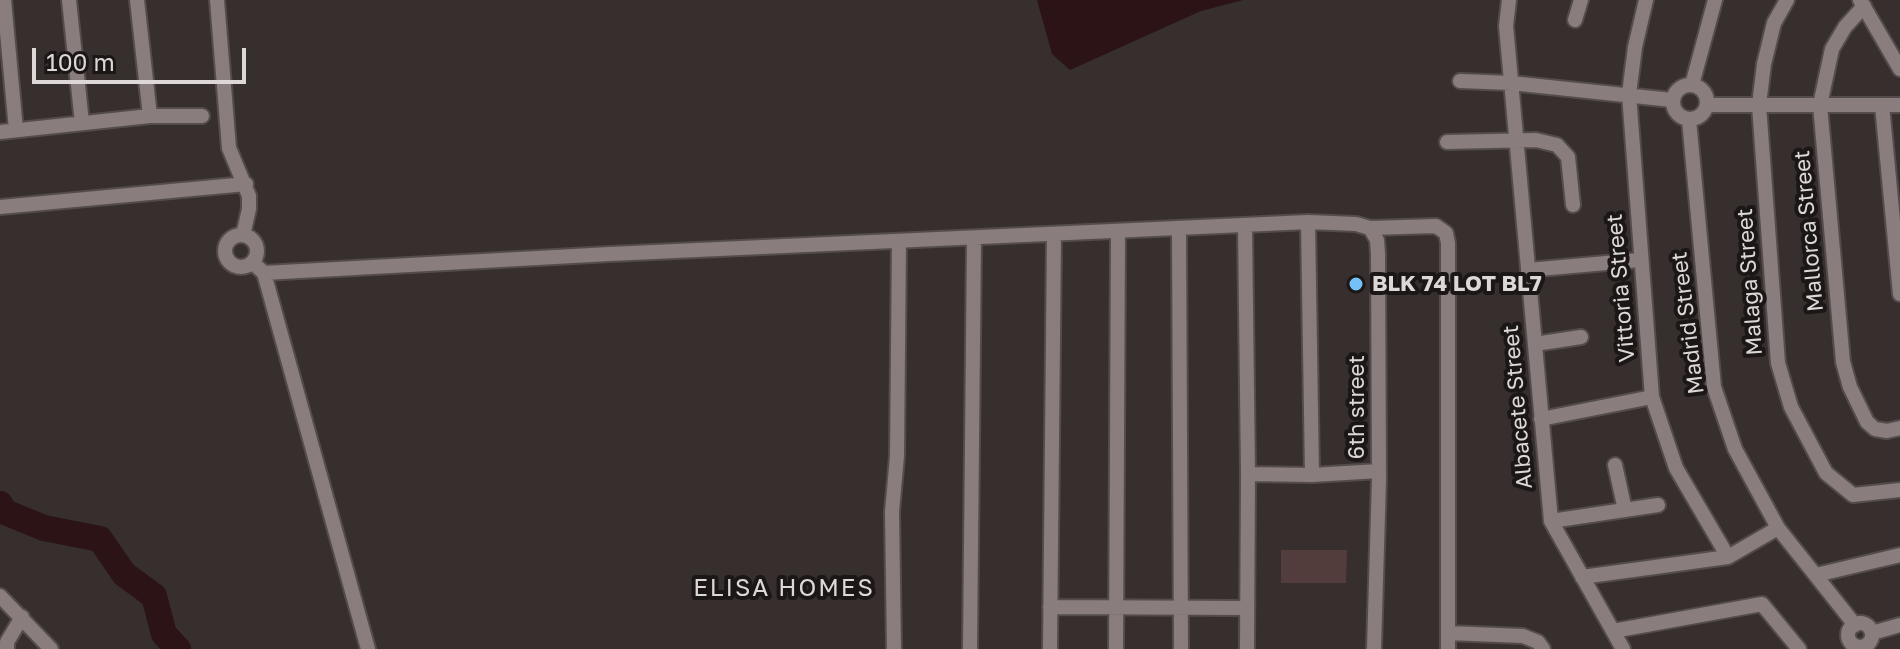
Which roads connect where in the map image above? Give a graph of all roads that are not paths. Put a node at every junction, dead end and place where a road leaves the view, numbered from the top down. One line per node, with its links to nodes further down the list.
1 (4, 0): 27 (street)
2 (69, 0): 26 (street)
3 (137, 0): 23 (street)
4 (217, 0): 31 (street)
5 (1509, 0): 14 (street, Albacete Street)
6 (1581, 0): 11 (street)
7 (1646, 0): 16 (street, Vittoria Street)
8 (1715, 0): 15 (street)
9 (1787, 0): 19 (street, Malaga Street)
10 (1862, 3): 12 (street); 20 (street, Mallorca Street)
11 (1575, 20)
12 (1900, 69)
13 (1460, 81): 14 (street)
14 (1511, 83): 16 (street); 29 (street, Albacete Street)
15 (1692, 85): 17 (street); 18 (street)
16 (1629, 94): 17 (street); 43 (street, Vittoria Street)
17 (1672, 100): 25 (street)
18 (1707, 105): 19 (street); 25 (street)
19 (1759, 105): 20 (street); 57 (street, Malaga Street)
20 (1820, 105): 21 (street); 52 (street, Mallorca Street)
21 (1882, 105): 22 (street); 44 (street)
22 (1900, 105)
23 (150, 116): 24 (street); 26 (street)
24 (202, 116)
25 (1689, 120): 61 (street, Madrid Street)
26 (82, 123): 27 (street)
27 (16, 130): 28 (street)
28 (0, 132)
29 (1516, 139): 30 (street); 32 (street); 46 (street, Albacete Street)
30 (1447, 142)
31 (246, 184): 33 (street); 39 (street)
32 (1573, 205)
33 (0, 207)
34 (1308, 222): 35 (street); 36 (street); 56 (street)
35 (1245, 225): 37 (street); 55 (street)
36 (1370, 228): 54 (street, 6th street); 75 (street)
37 (1179, 229): 38 (street); 69 (street)
38 (1118, 232): 40 (street); 68 (street)
39 (243, 235): 45 (street); 45 (street)
40 (1054, 235): 41 (street); 67 (street)
41 (974, 239): 42 (street); 82 (street)
42 (899, 241): 45 (street); 81 (street)
43 (1640, 260): 46 (street); 50 (street, Vittoria Street)
44 (1899, 265): 47 (street)
45 (259, 268): 80 (street)
46 (1528, 270): 49 (street, Albacete Street)
47 (1900, 294)
48 (1581, 337): 49 (street)
49 (1535, 344): 51 (street, Albacete Street)
50 (1652, 397): 51 (street); 63 (street, Vittoria Street)
51 (1541, 419): 60 (street, Albacete Street)
52 (1900, 428)
53 (1615, 465): 59 (street)
54 (1379, 471): 56 (street); 87 (street, 6th street)
55 (1248, 474): 56 (street); 70 (street)
56 (1312, 475)
57 (1900, 490)
58 (1658, 505): 59 (street)
59 (1625, 510): 60 (street)
60 (1551, 521): 65 (street, Albacete Street)
61 (1778, 528): 63 (street); 64 (street, Madrid Street)
62 (1900, 555): 64 (street)
63 (1728, 557): 65 (street)
64 (1816, 575): 72 (street, Madrid Street)
65 (1582, 577): 74 (street, Albacete Street)
66 (0, 596): 71 (street)
67 (1050, 607): 68 (street); 83 (street)
68 (1115, 607): 69 (street); 84 (street)
69 (1181, 608): 70 (street); 85 (street)
70 (1247, 608): 86 (street)
71 (22, 617): 78 (street); 79 (street)
72 (1855, 625): 76 (street); 77 (street)
73 (1900, 625): 76 (street)
74 (1613, 631): 90 (street, Albacete Street); 91 (street)
75 (1448, 633): 88 (street); 89 (street)
76 (1872, 633): 77 (street)
77 (1861, 648)
78 (7, 649)
79 (51, 649)
80 (368, 649)
81 (894, 649)
82 (970, 649)
83 (1050, 649)
84 (1116, 649)
85 (1181, 649)
86 (1247, 649)
87 (1374, 649)
88 (1448, 649)
89 (1543, 649)
90 (1623, 649)
91 (1799, 649)

